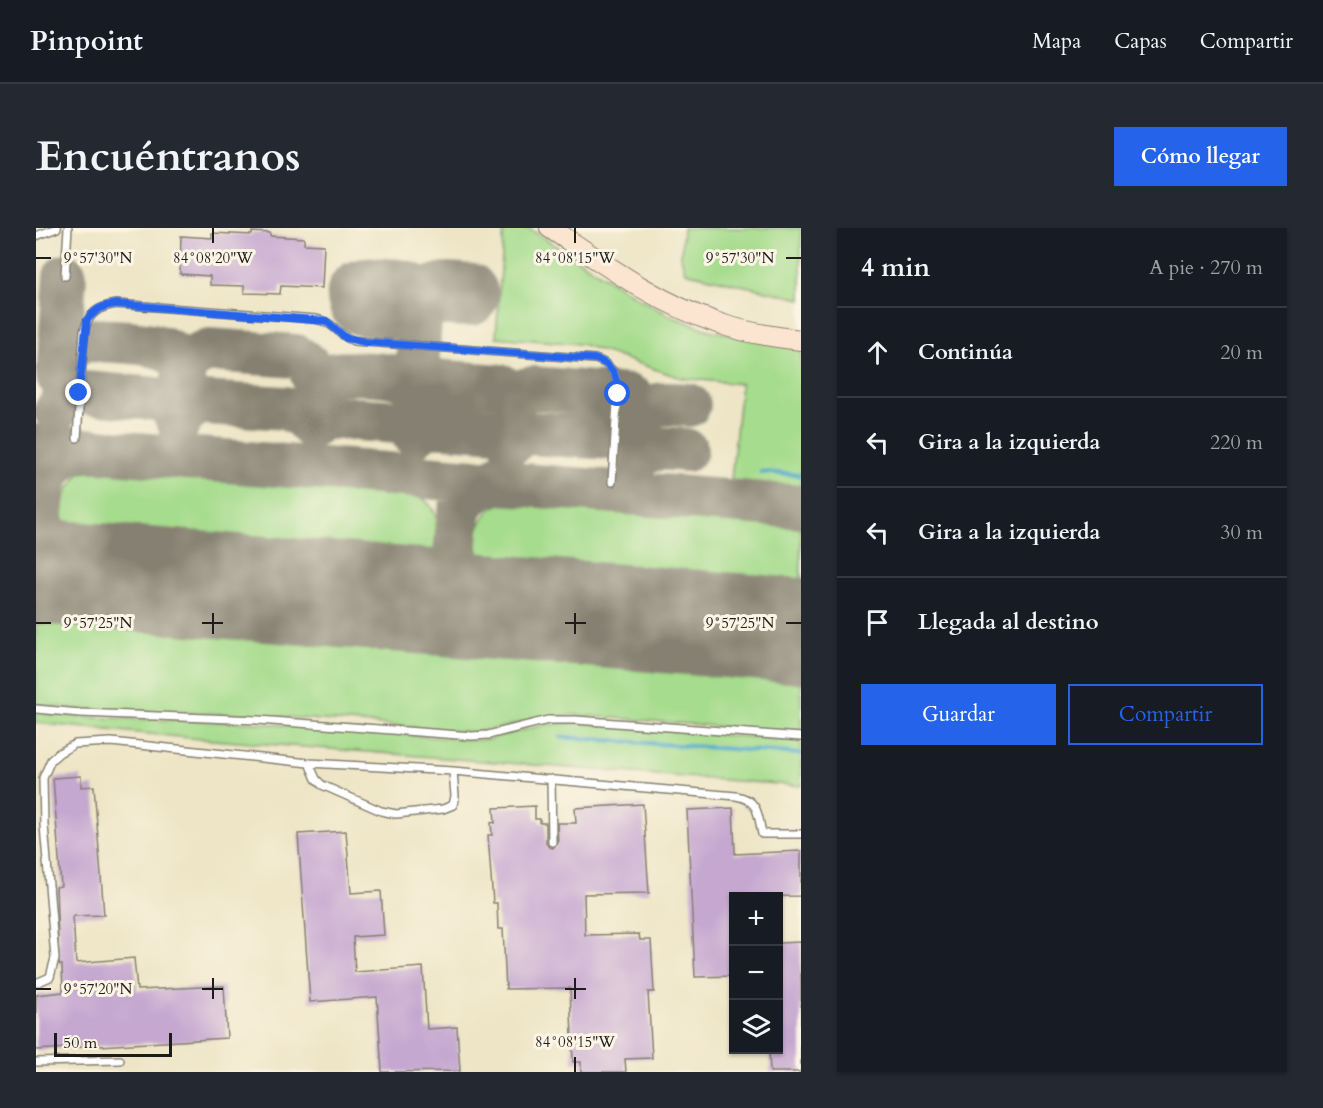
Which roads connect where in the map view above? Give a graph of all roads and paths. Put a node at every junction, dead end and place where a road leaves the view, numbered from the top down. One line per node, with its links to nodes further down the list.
1 (41, 228): 5 (lane)
2 (57, 228): 5 (lane)
3 (68, 228): 7 (lane)
4 (550, 228): 8 (main road)
5 (49, 232): 6 (lane)
6 (36, 236)
7 (65, 276)
8 (801, 340)
9 (77, 438): 10 (lane)
10 (612, 482)
11 (36, 710): 12 (lane)
12 (801, 737)
13 (309, 763): 14 (lane); 14 (lane); 18 (lane)
14 (453, 771): 15 (lane)
15 (551, 779): 16 (lane); 17 (lane)
16 (801, 834)
17 (552, 842)
18 (36, 983)
19 (120, 1060): 20 (lane)
20 (36, 1062)

